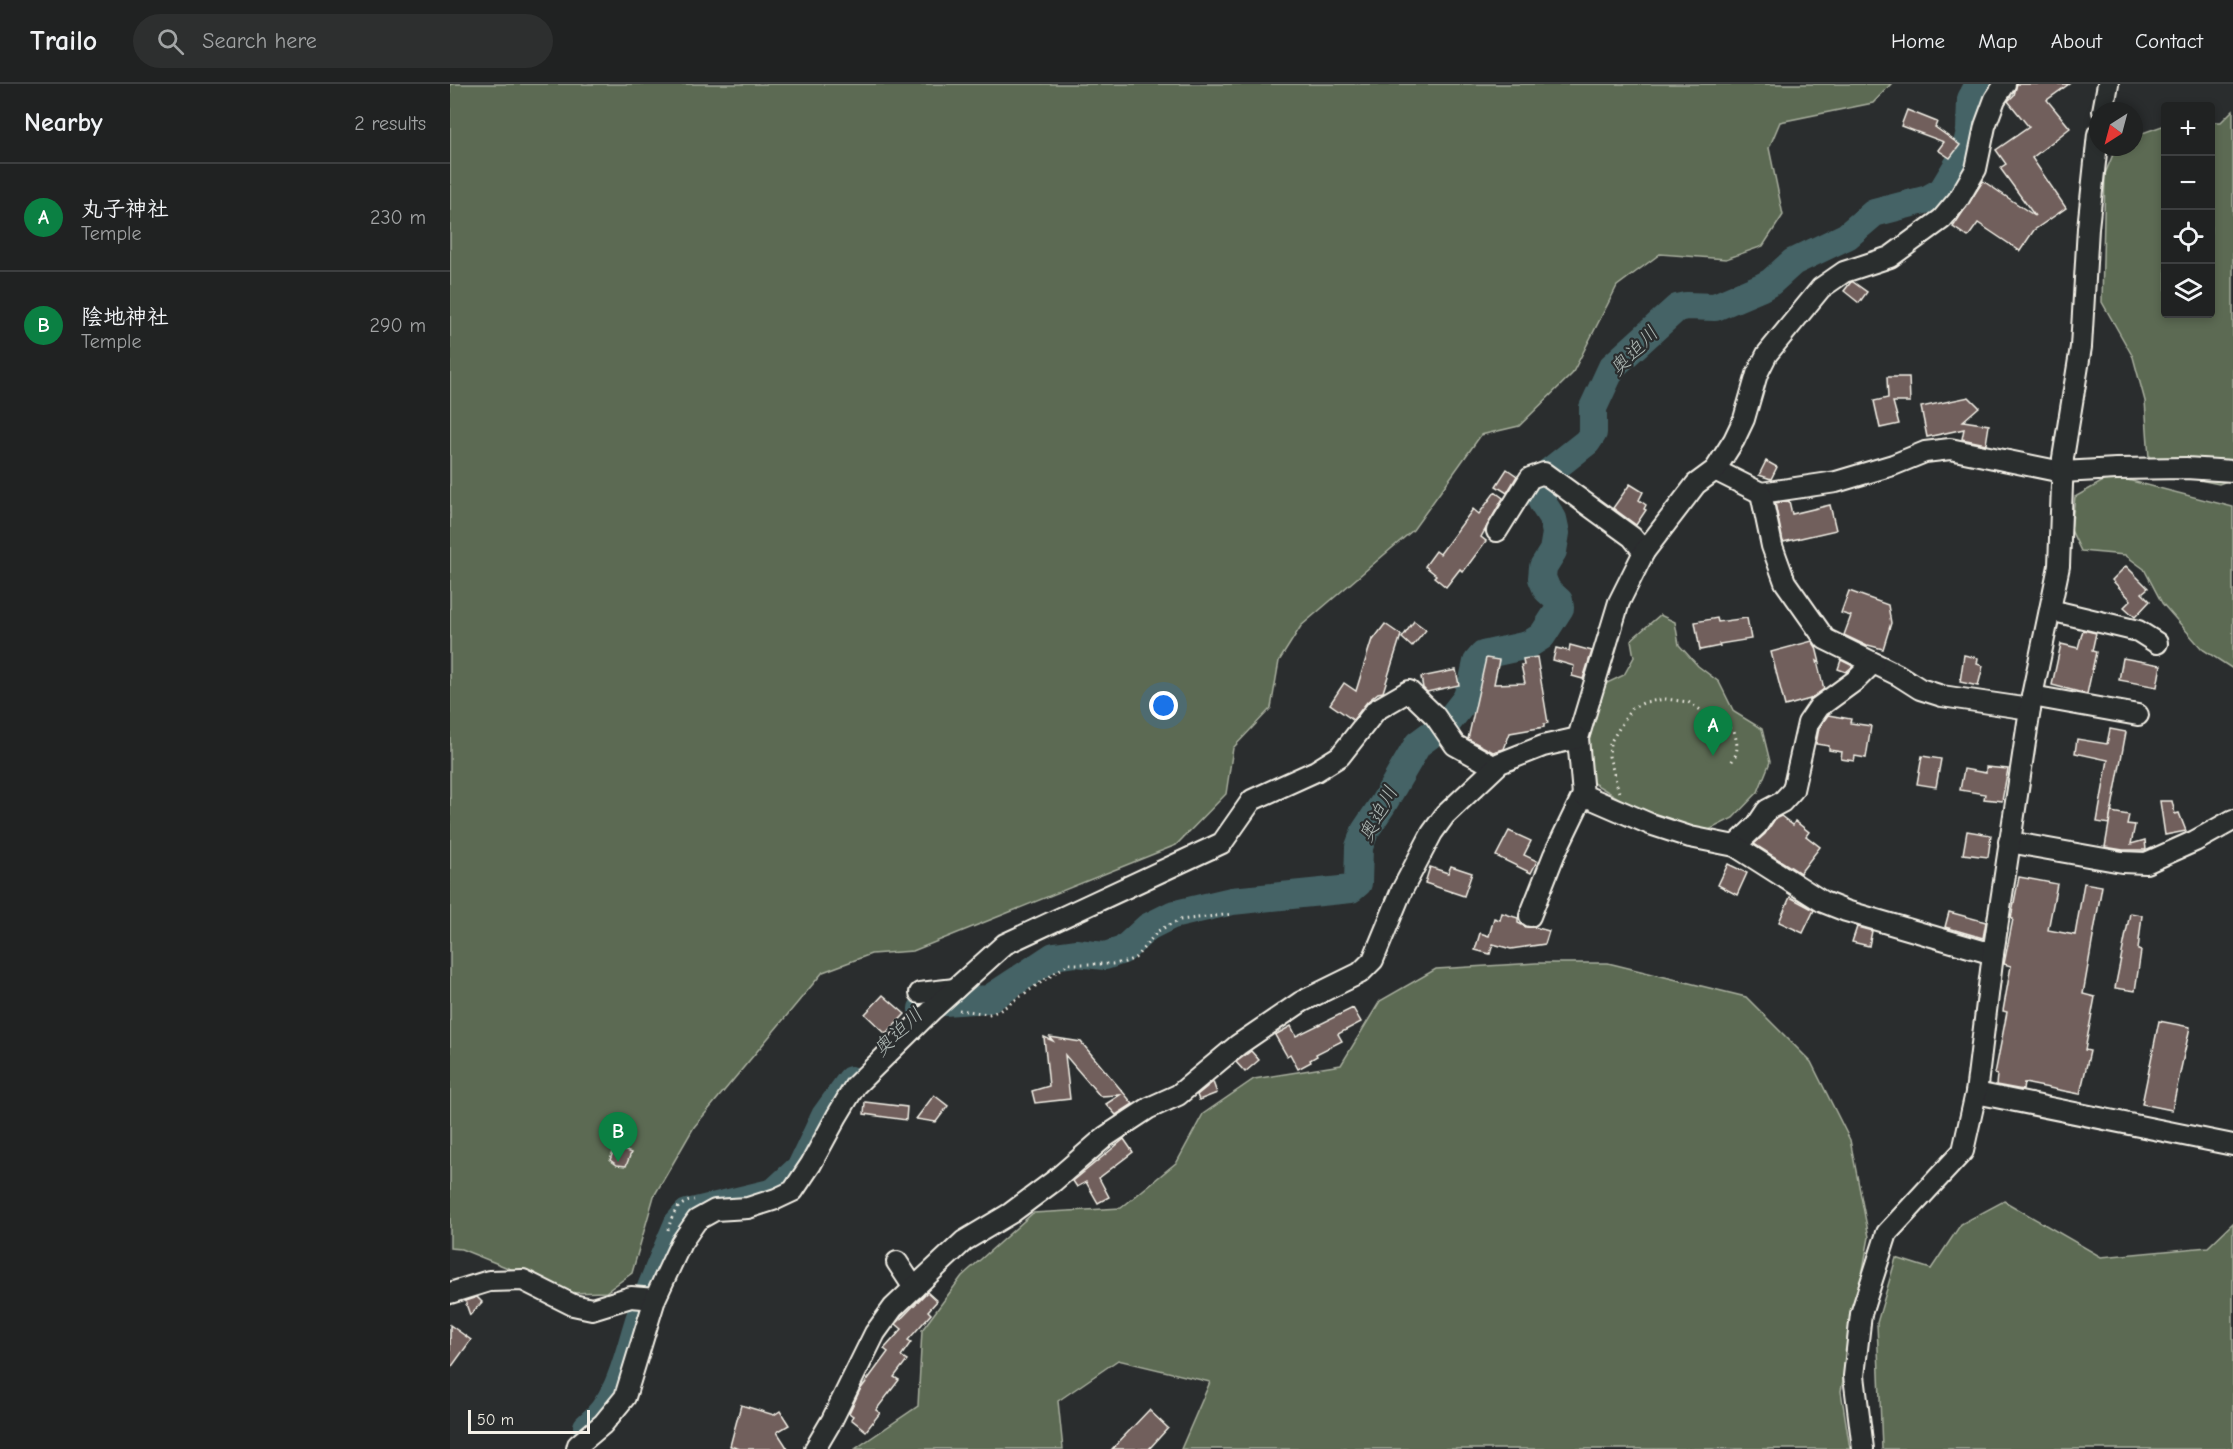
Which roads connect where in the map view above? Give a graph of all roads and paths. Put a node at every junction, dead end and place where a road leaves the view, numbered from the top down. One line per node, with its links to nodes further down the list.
1 (2005, 84): 5 (street)
2 (2108, 84): 3 (street)
3 (2105, 102)
4 (2096, 156): 7 (street)
5 (1715, 470): 8 (street); 10 (street)
6 (2233, 471): 7 (street)
7 (2062, 472): 8 (street); 11 (street)
8 (1761, 493): 13 (street)
9 (1497, 531): 10 (street)
10 (1644, 552): 16 (street)
11 (2050, 610): 12 (street); 14 (street)
12 (2157, 643)
13 (1874, 663): 14 (street); 23 (street)
14 (2031, 703): 15 (street); 22 (street)
15 (2138, 716)
16 (1578, 738): 18 (street); 19 (street)
17 (1730, 764): 20 (path)
18 (1495, 767): 27 (street); 35 (street)
19 (1583, 795): 20 (street); 25 (street)
20 (1629, 816): 23 (street)
21 (2233, 820): 22 (street)
22 (2009, 842): 26 (street)
23 (1735, 846): 26 (street)
24 (1233, 914): 29 (path)
25 (1530, 916)
26 (1993, 954): 30 (street)
27 (955, 989): 28 (street); 29 (street)
28 (920, 993)
29 (936, 1006): 37 (street)
30 (1976, 1093): 31 (street); 40 (street)
31 (2233, 1145)
32 (704, 1199): 33 (path)
33 (666, 1237)
34 (897, 1262): 35 (street)
35 (914, 1288): 39 (street)
36 (450, 1293): 37 (street)
37 (655, 1299): 38 (street)
38 (577, 1449)
39 (815, 1449)
40 (1863, 1449)

